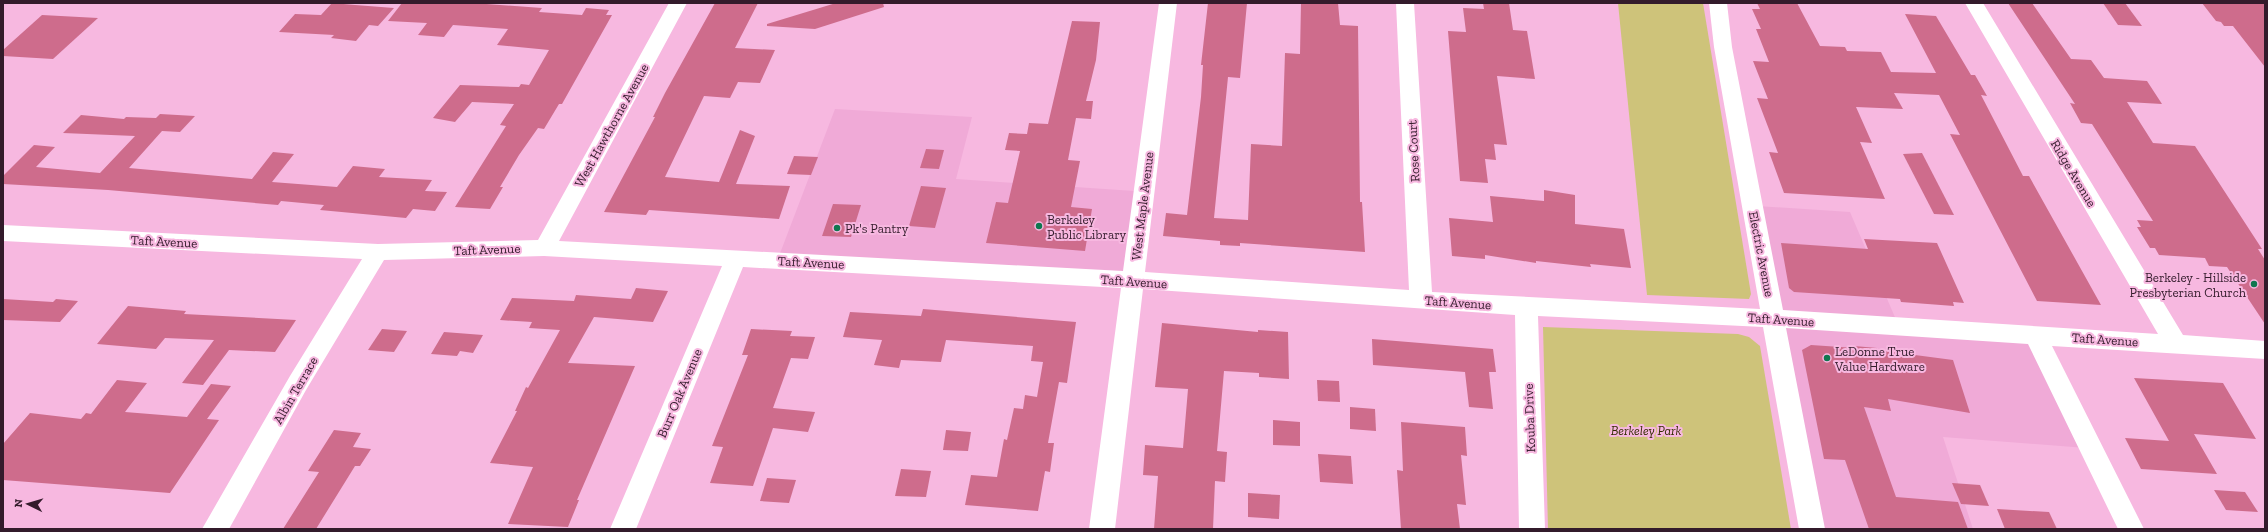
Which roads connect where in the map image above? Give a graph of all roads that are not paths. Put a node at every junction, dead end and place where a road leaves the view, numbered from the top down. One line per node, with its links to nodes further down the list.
1 (678, 3): 7 (street, West Hawthorne Avenue)
2 (1168, 3): 10 (street, West Maple Avenue)
3 (1404, 3): 11 (street, Rose Court)
4 (1718, 3): 13 (street, Electric Avenue)
5 (1974, 3): 15 (street, Ridge Avenue)
6 (3, 233): 8 (street, Taft Avenue)
7 (544, 248): 8 (street, Taft Avenue); 9 (street, Taft Avenue)
8 (378, 252): 17 (street, Albin Terrace)
9 (736, 258): 10 (street, Taft Avenue); 18 (street, Burr Oak Avenue)
10 (1133, 280): 11 (street, Taft Avenue); 19 (street, West Maple Avenue)
11 (1421, 300): 12 (street, Taft Avenue)
12 (1526, 307): 13 (street, Taft Avenue); 20 (street, Kouba Drive)
13 (1774, 319): 14 (street, Taft Avenue); 21 (street, Electric Avenue)
14 (2035, 334): 15 (street, Taft Avenue); 22 (street)
15 (2175, 344): 16 (street, Taft Avenue)
16 (2265, 350)
17 (215, 529)
18 (623, 529)
19 (1102, 529)
20 (1532, 529)
21 (1812, 529)
22 (2131, 529)

